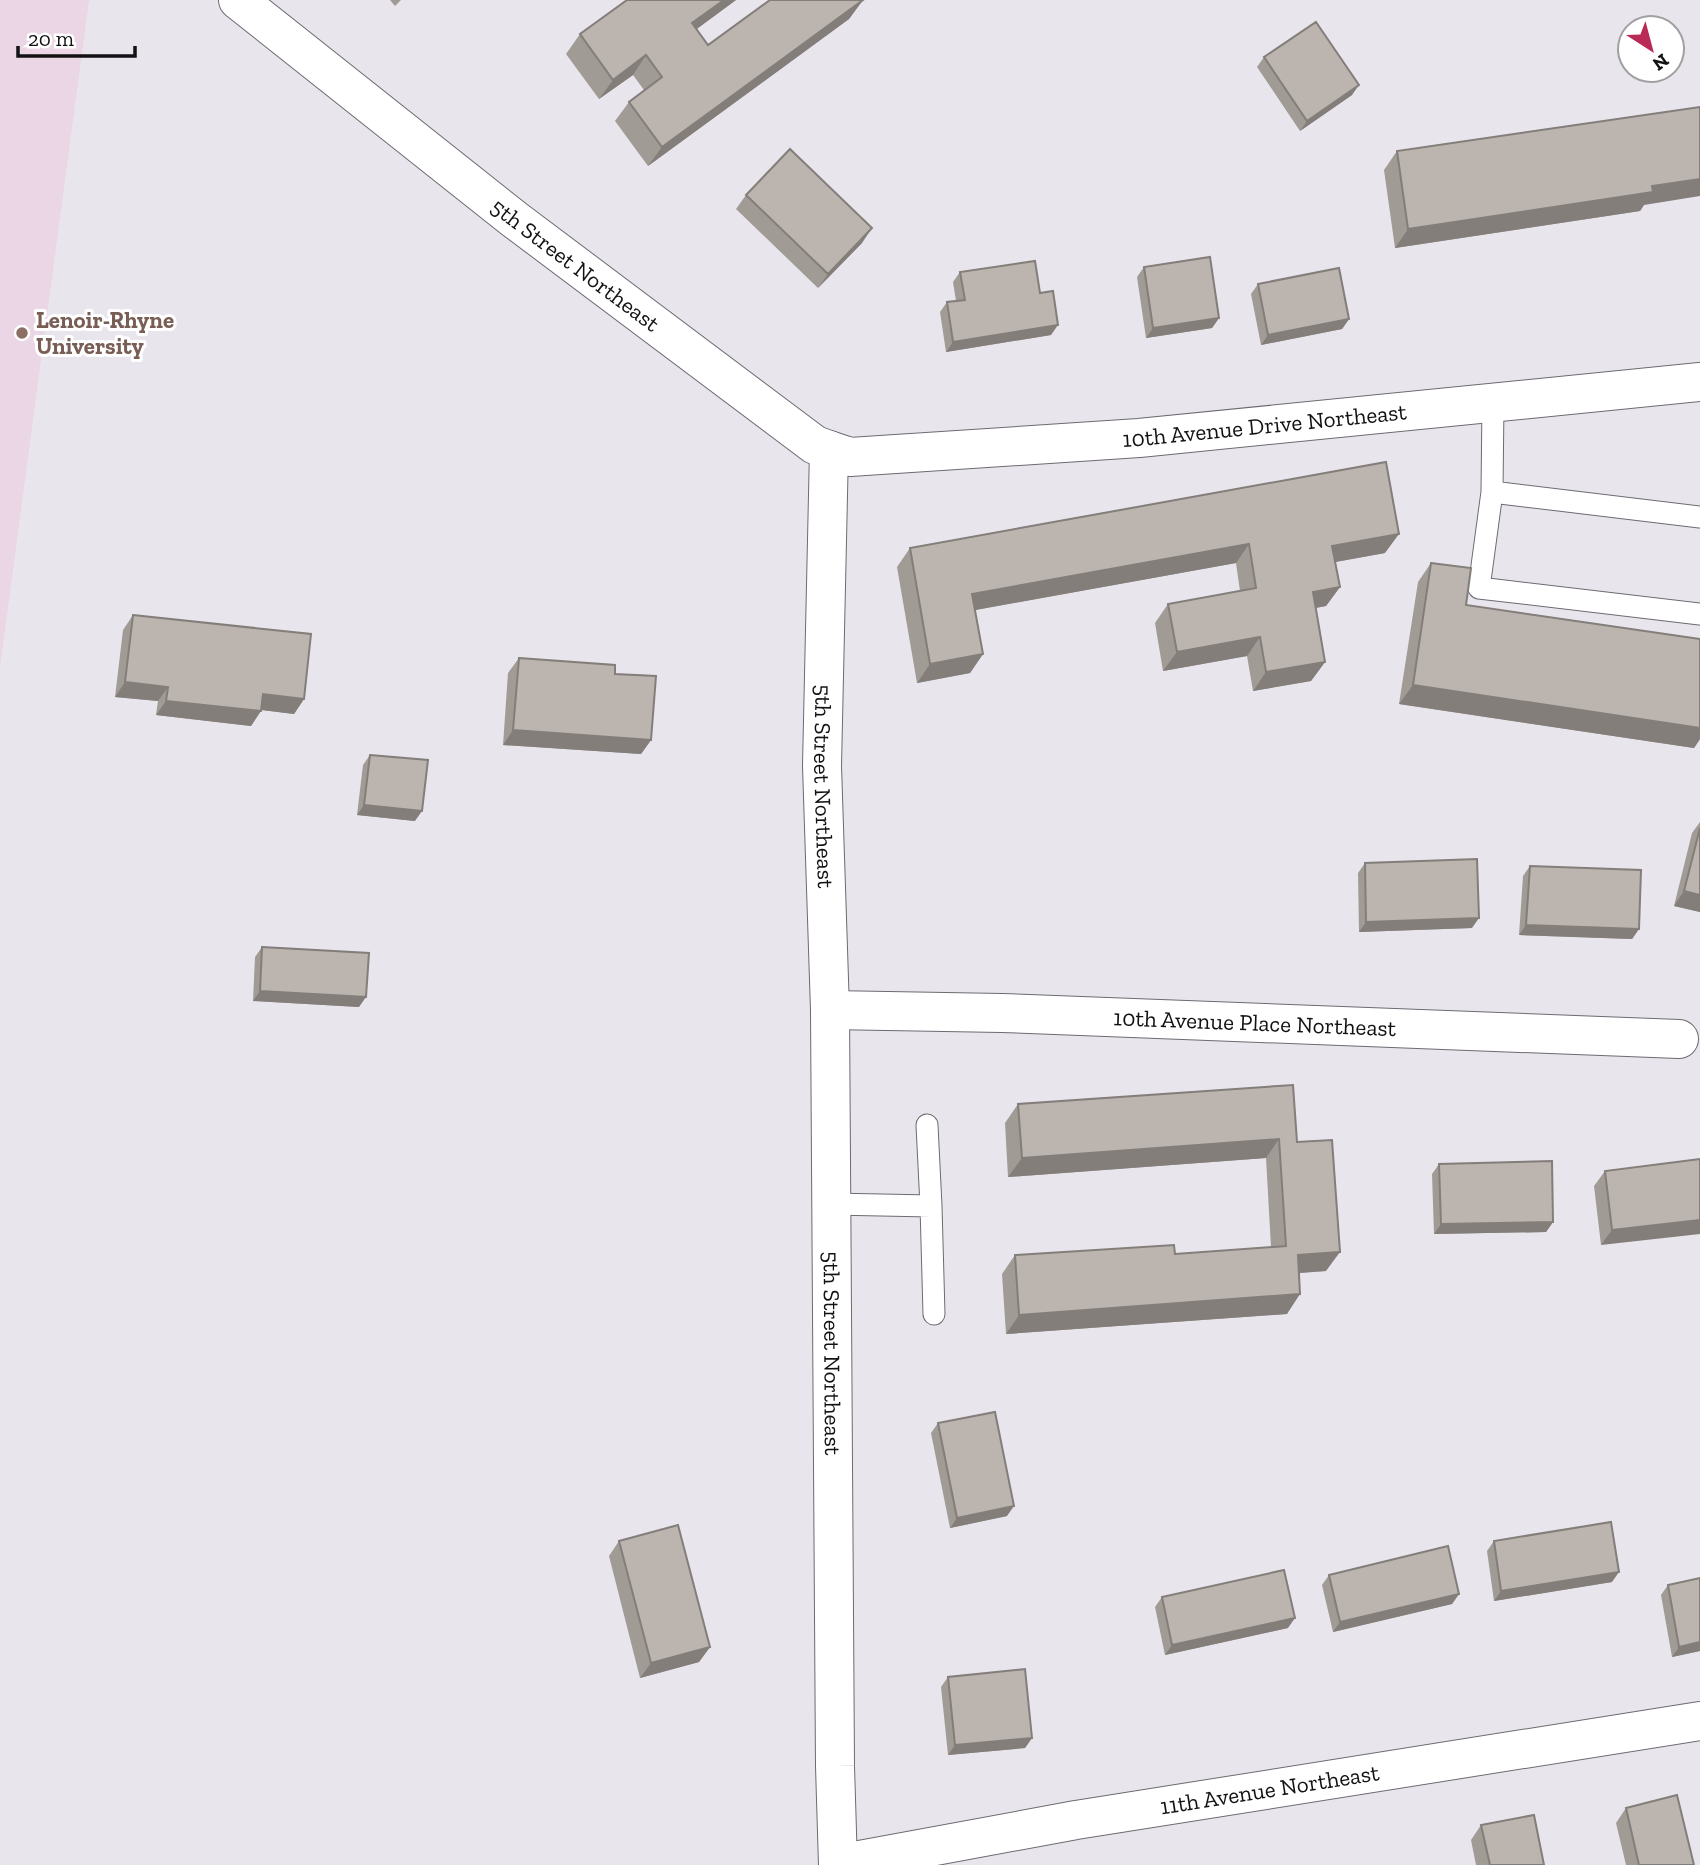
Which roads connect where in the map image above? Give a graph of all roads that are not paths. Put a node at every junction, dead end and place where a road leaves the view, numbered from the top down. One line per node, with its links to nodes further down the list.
1 (238, 0): 4 (street, 5th Street Northeast)
2 (1700, 382): 3 (street, 10th Avenue Drive Northeast)
3 (1493, 403): 4 (street, 10th Avenue Drive Northeast); 5 (lane)
4 (829, 450): 8 (street, 5th Street Northeast)
5 (1492, 492): 6 (lane); 7 (lane)
6 (1700, 517)
7 (1700, 614)
8 (830, 1010): 9 (street, 10th Avenue Place Northeast); 11 (street, 5th Street Northeast)
9 (1679, 1039)
10 (927, 1125): 12 (lane)
11 (831, 1204): 12 (lane); 15 (street, 5th Street Northeast)
12 (931, 1206): 13 (lane)
13 (934, 1314)
14 (1700, 1721): 15 (street, 11th Avenue Northeast)
15 (838, 1864)

